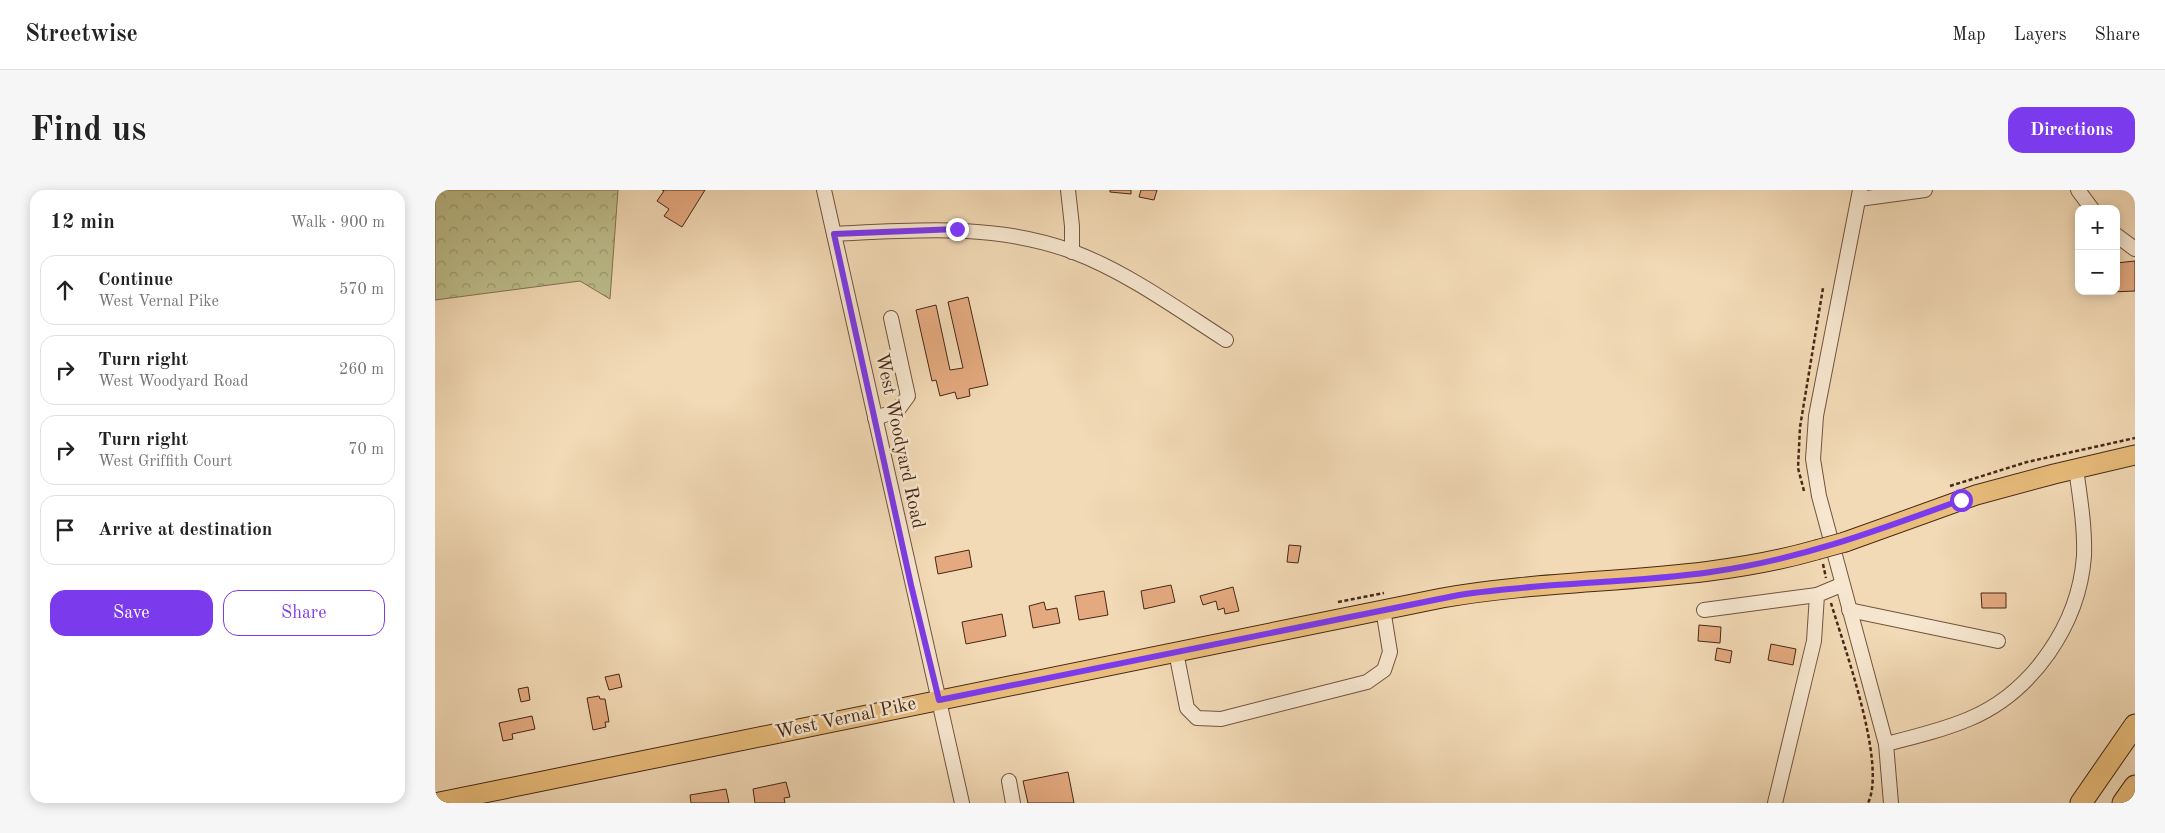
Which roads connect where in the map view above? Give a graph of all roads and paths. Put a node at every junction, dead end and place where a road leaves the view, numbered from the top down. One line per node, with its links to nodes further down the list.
1 (824, 190): 7 (street, West Woodyard Road)
2 (1068, 190): 10 (street)
3 (1925, 190): 5 (street)
4 (2078, 190): 6 (street)
5 (1860, 194): 16 (street)
6 (2089, 205)
7 (834, 234): 10 (street); 13 (street, West Woodyard Road)
8 (2120, 238): 9 (street)
9 (2135, 249)
10 (1073, 252): 12 (street)
11 (891, 318): 13 (street)
12 (1226, 340)
13 (875, 418): 23 (street, West Woodyard Road)
14 (2135, 456): 15 (main road, West Vernal Pike)
15 (2076, 469): 18 (main road, West Vernal Pike, bridge); 25 (street)
16 (1841, 585): 17 (street); 20 (street)
17 (1823, 596): 19 (street); 31 (street); 32 (path)
18 (1383, 609): 22 (main road, West Vernal Pike); 22 (street)
19 (1704, 610)
20 (1849, 610): 21 (street); 25 (street)
21 (1998, 641)
22 (1176, 652): 23 (main road, West Vernal Pike)
23 (939, 700): 28 (main road, West Vernal Pike); 29 (street, West Woodyard Road)
24 (2135, 725): 34 (highway)
25 (1885, 744): 33 (street)
26 (1009, 781): 30 (street)
27 (2135, 786): 35 (highway)
28 (435, 803)
29 (961, 803)
30 (1013, 803)
31 (1775, 803)
32 (1868, 803)
33 (1891, 803)
34 (2081, 803)
35 (2123, 803)

